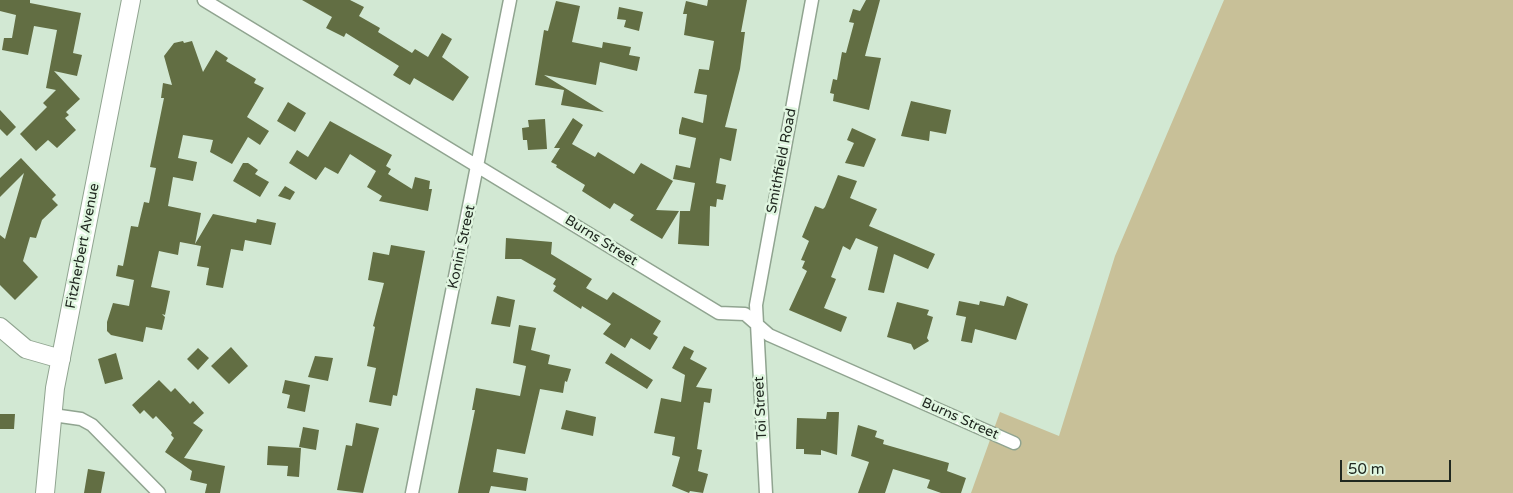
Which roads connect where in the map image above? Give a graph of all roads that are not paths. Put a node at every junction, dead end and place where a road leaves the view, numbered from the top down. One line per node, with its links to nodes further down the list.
1 (131, 0): 8 (main road, Fitzherbert Avenue)
2 (204, 0): 5 (street, Burns Street)
3 (510, 0): 5 (street, Konini Street)
4 (812, 0): 6 (street, Smithfield Road)
5 (478, 166): 6 (street, Burns Street); 13 (street, Konini Street)
6 (756, 323): 10 (street, Burns Street); 14 (street, Toi Street)
7 (0, 327): 8 (main road)
8 (61, 359): 9 (main road, Fitzherbert Avenue)
9 (53, 415): 11 (main road, Fitzherbert Avenue); 12 (street)
10 (1014, 443)
11 (45, 493)
12 (159, 493)
13 (412, 493)
14 (766, 493)

